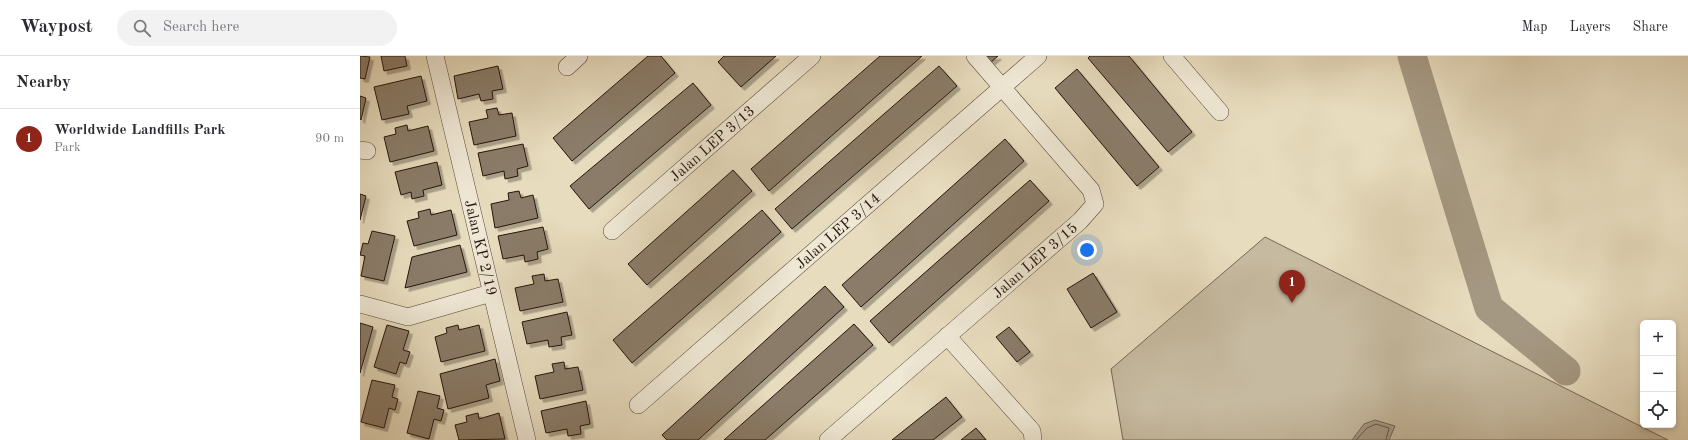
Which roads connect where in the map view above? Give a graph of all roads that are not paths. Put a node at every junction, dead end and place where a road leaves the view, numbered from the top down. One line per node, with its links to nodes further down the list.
1 (435, 56): 9 (street, Jalan KP 2/19)
2 (812, 56): 8 (street, Jalan LEP 3/13)
3 (975, 56): 6 (street, Jalan LEP 3/15)
4 (1038, 56): 6 (street, Jalan LEP 3/14)
5 (1172, 56): 7 (street)
6 (1002, 87): 11 (street, Jalan LEP 3/15); 12 (street, Jalan LEP 3/14)
7 (1220, 112)
8 (612, 231)
9 (491, 293): 10 (street); 13 (street, Jalan KP 2/19)
10 (360, 304)
11 (947, 336): 14 (street, Jalan LEP 3/15); 15 (street)
12 (638, 405)
13 (527, 440)
14 (828, 440)
15 (1033, 440)

